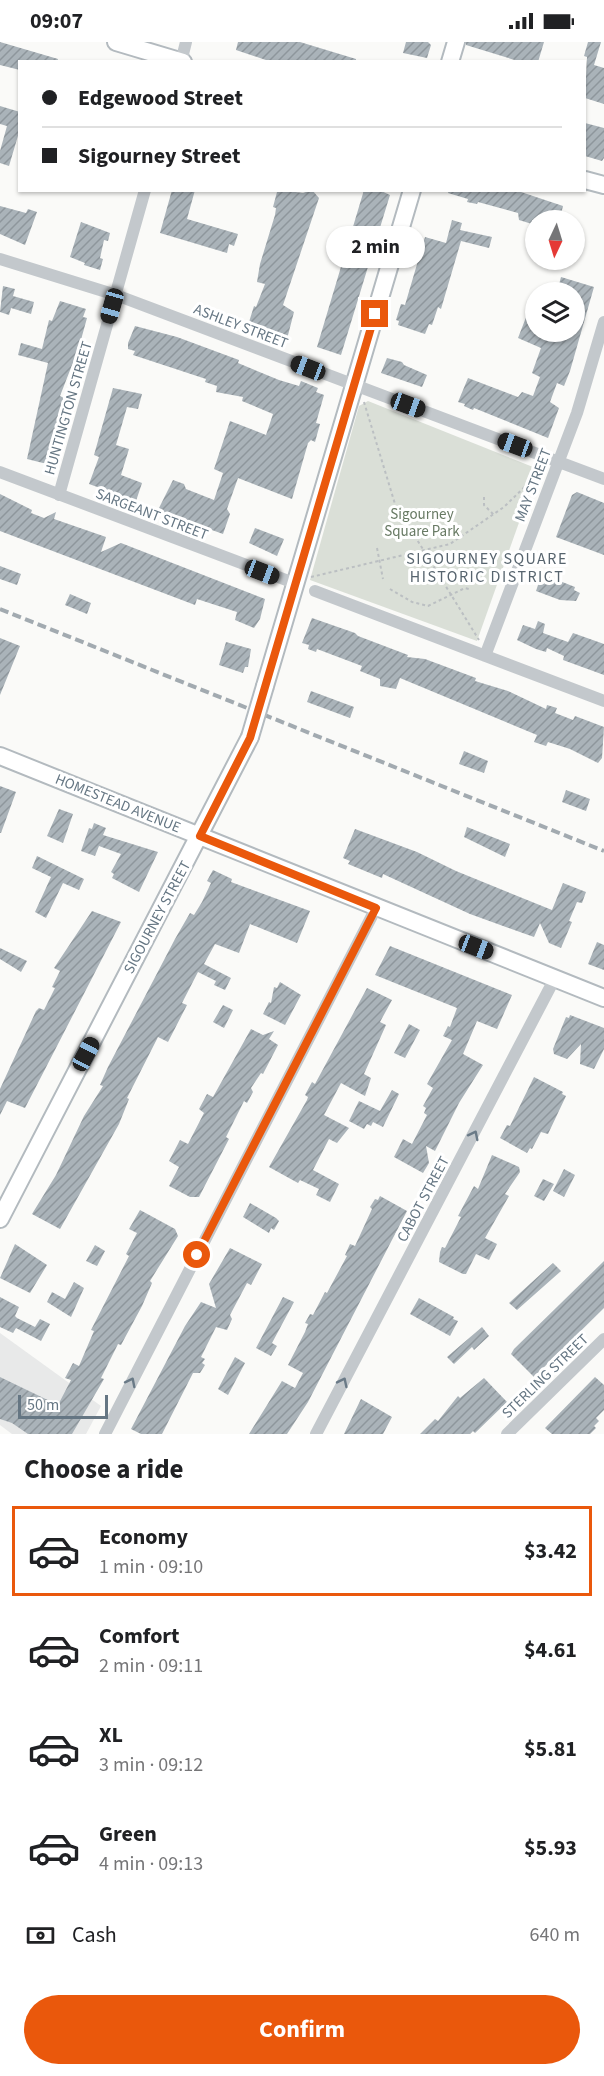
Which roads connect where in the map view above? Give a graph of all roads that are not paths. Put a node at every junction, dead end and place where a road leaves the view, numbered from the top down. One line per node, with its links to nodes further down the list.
1 (116, 42): 4 (main road)
2 (186, 42): 5 (street)
3 (456, 42): 6 (main road)
4 (179, 60)
5 (182, 60)
6 (451, 60)
7 (586, 180): 8 (main road)
8 (604, 185)
9 (144, 192): 12 (street, HUNTINGTON STREET)
10 (411, 192): 14 (main road, SIGOURNEY STREET)
11 (0, 259): 12 (street, ASHLEY STREET)
12 (116, 295): 14 (street, ASHLEY STREET); 18 (street, HUNTINGTON STREET)
13 (604, 322): 15 (street, MAY STREET)
14 (354, 385): 15 (street, ASHLEY STREET); 19 (main road, SIGOURNEY STREET)
15 (557, 461): 17 (street, ASHLEY STREET); 21 (street, MAY STREET)
16 (0, 472): 18 (street, SARGEANT STREET)
17 (604, 478)
18 (59, 495): 19 (street, SARGEANT STREET)
19 (301, 580): 24 (main road, SIGOURNEY STREET, bridge)
20 (315, 591): 21 (street)
21 (485, 656): 22 (street)
22 (604, 701)
23 (0, 756): 24 (main road, HOMESTEAD AVENUE)
24 (200, 836): 25 (main road, HOMESTEAD AVENUE); 28 (main road, SIGOURNEY STREET)
25 (376, 908): 26 (main road, HOMESTEAD AVENUE); 30 (street, one-way to 25)
26 (555, 978): 27 (main road, HOMESTEAD AVENUE); 31 (street, CABOT STREET, one-way to 26)
27 (604, 998)
28 (0, 1219)
29 (604, 1339): 32 (street, STERLING STREET)
30 (105, 1434)
31 (316, 1434)
32 (507, 1434)

